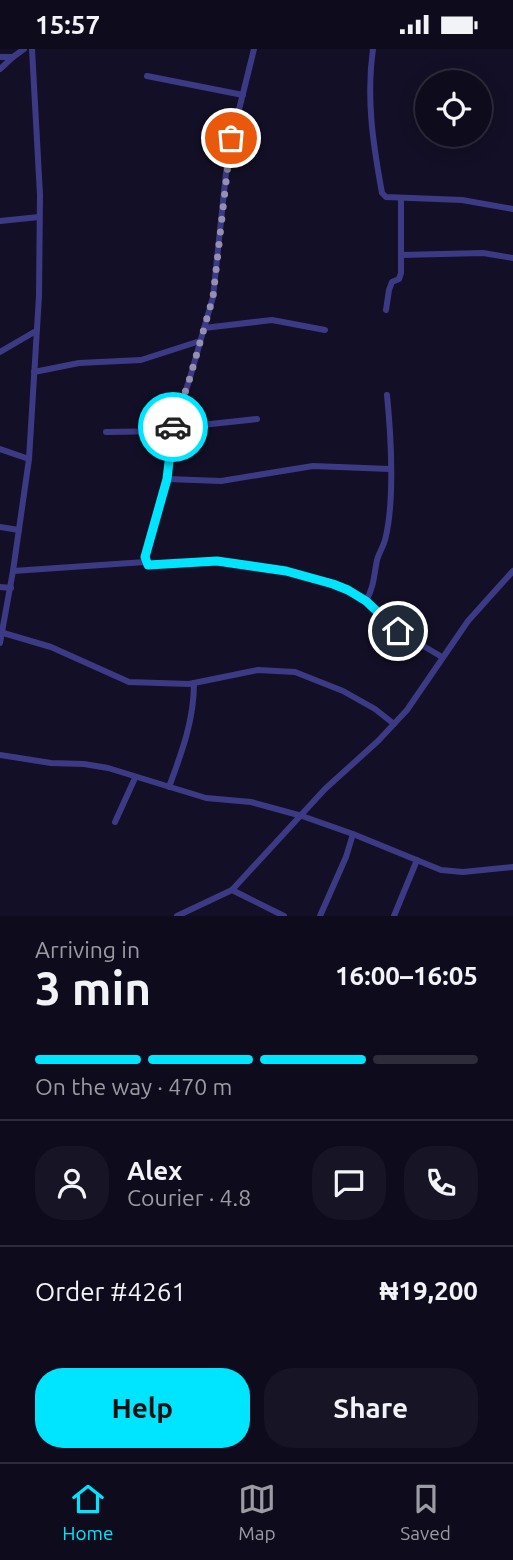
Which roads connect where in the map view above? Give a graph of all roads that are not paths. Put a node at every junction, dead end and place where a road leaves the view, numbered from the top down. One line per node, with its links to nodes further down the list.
1 (24, 49): 6 (street)
2 (33, 49): 12 (street)
3 (254, 49): 9 (street)
4 (373, 49): 10 (street)
5 (0, 57): 6 (street)
6 (13, 57): 7 (street)
7 (0, 69)
8 (147, 76): 9 (street)
9 (243, 95): 17 (street)
10 (401, 198): 11 (street); 14 (street)
11 (513, 209)
12 (39, 217): 13 (street); 19 (street)
13 (0, 221)
14 (401, 255): 15 (street); 16 (street)
15 (513, 258)
16 (386, 310)
17 (204, 328): 18 (street); 20 (street)
18 (325, 330)
19 (36, 331): 21 (street); 22 (street)
20 (200, 341): 22 (street); 25 (street)
21 (0, 352)
22 (34, 372): 28 (street)
23 (387, 395): 29 (street)
24 (257, 419): 25 (street)
25 (172, 431): 26 (street); 30 (street)
26 (106, 432)
27 (0, 449): 28 (street)
28 (29, 459): 32 (street)
29 (390, 469): 30 (street); 38 (street)
30 (167, 479): 33 (street)
31 (0, 527): 32 (street)
32 (19, 530): 34 (street)
33 (145, 562): 34 (street); 38 (street)
34 (13, 571): 37 (street)
35 (513, 571): 41 (street)
36 (0, 587): 37 (street)
37 (11, 588): 39 (street)
38 (366, 601): 41 (street)
39 (1, 632): 40 (street); 42 (street)
40 (0, 643)
41 (442, 657): 43 (street)
42 (194, 683): 43 (street); 46 (street)
43 (394, 724): 47 (street)
44 (0, 755): 45 (street)
45 (135, 778): 46 (street); 48 (street)
46 (169, 787): 47 (street)
47 (302, 816): 49 (street); 52 (street)
48 (116, 822)
49 (353, 834): 50 (street); 56 (street)
50 (417, 860): 51 (street); 57 (street)
51 (513, 867)
52 (232, 890): 53 (street); 55 (street)
53 (185, 914): 54 (street)
54 (177, 916)
55 (284, 916)
56 (320, 916)
57 (394, 916)

